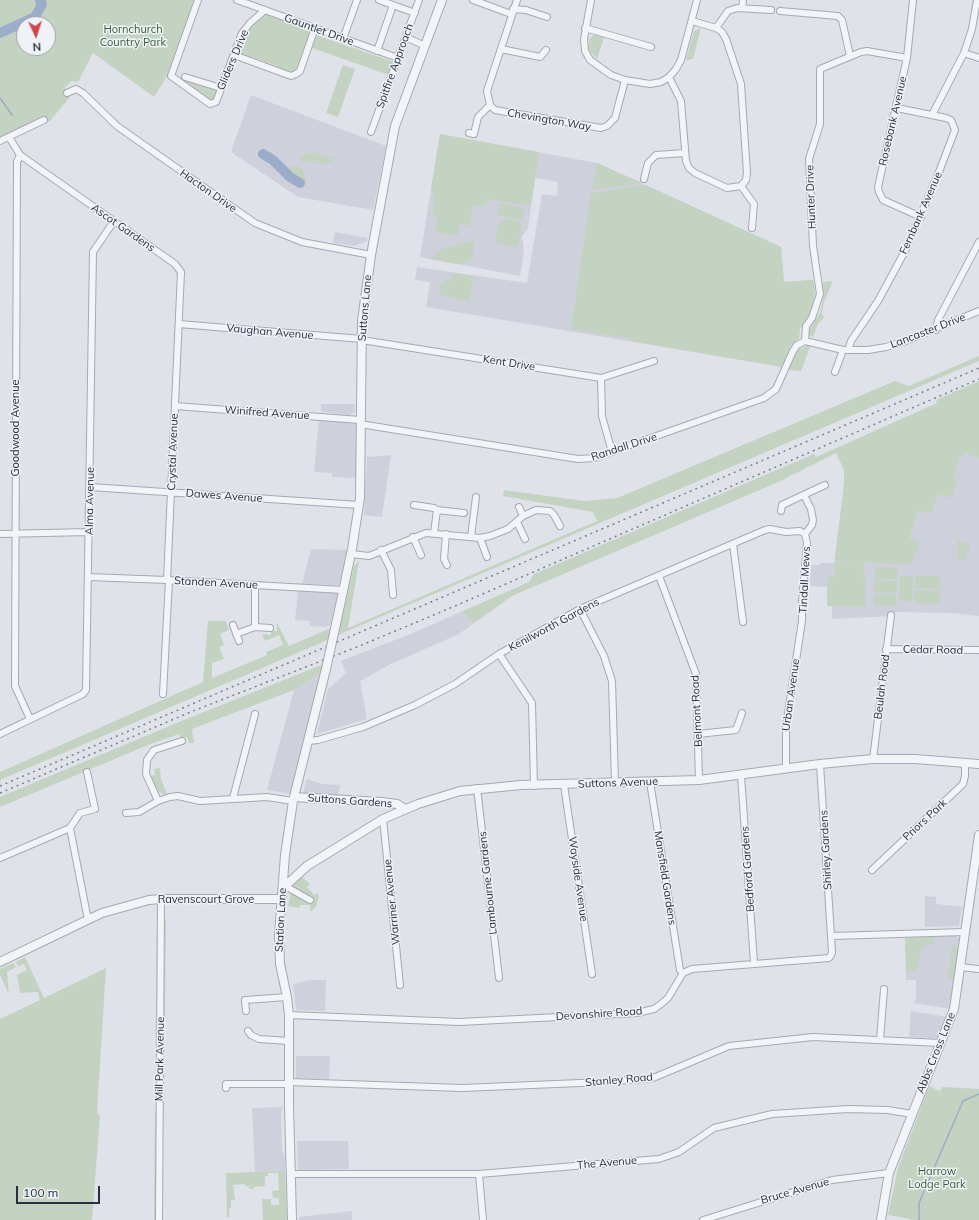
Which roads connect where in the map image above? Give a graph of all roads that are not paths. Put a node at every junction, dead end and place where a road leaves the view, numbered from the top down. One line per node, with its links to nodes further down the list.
1 (198, 0): 42 (street, Gliders Drive)
2 (239, 0): 16 (street, Gauntlet Drive)
3 (357, 0): 27 (street)
4 (379, 0): 14 (street)
5 (419, 0): 20 (street, Spitfire Approach)
6 (442, 0): 28 (street, Suttons Lane)
7 (473, 0): 19 (street)
8 (517, 0): 19 (street)
9 (591, 0): 24 (street)
10 (697, 0): 22 (street)
11 (743, 0): 15 (street)
12 (913, 0): 37 (street, Rosebank Avenue)
13 (977, 0): 33 (street)
14 (393, 5): 20 (street); 32 (street)
15 (742, 8): 17 (street); 25 (street)
16 (264, 10): 23 (street, Gauntlet Drive); 34 (street, Gliders Drive)
17 (772, 10)
18 (780, 11): 35 (street)
19 (512, 12): 21 (street); 30 (street)
20 (414, 13): 26 (street, Spitfire Approach)
21 (547, 17)
22 (692, 21): 25 (street); 40 (street)
23 (315, 28): 27 (street, Gauntlet Drive); 34 (street)
24 (585, 28): 29 (street); 41 (street)
25 (716, 28): 55 (street)
26 (406, 37): 28 (street); 36 (street, Spitfire Approach)
27 (343, 39): 32 (street, Gauntlet Drive)
28 (425, 46): 60 (street, Suttons Lane)
29 (651, 47)
30 (500, 49): 31 (street); 44 (street)
31 (546, 50)
32 (377, 51): 36 (street, Gauntlet Drive)
33 (964, 52): 38 (street); 46 (street)
34 (234, 55): 42 (street, Gliders Drive)
35 (850, 56): 37 (street, Hunter Drive); 65 (street, Hunter Drive)
36 (398, 58): 48 (street, Spitfire Approach)
37 (907, 58): 45 (street, Rosebank Avenue)
38 (979, 58)
39 (185, 77): 42 (street)
40 (669, 78): 41 (street); 52 (street)
41 (625, 80): 44 (street, Chevington Way)
42 (221, 88)
43 (67, 93): 60 (street, Hacton Drive)
44 (490, 105): 49 (street)
45 (897, 108): 46 (street, Fernbank Avenue); 56 (street, Rosebank Avenue)
46 (932, 115): 56 (street, Fernbank Avenue)
47 (44, 120): 50 (street)
48 (371, 132)
49 (469, 133)
50 (9, 137): 51 (street); 53 (street)
51 (0, 141)
52 (685, 153): 54 (street); 55 (street)
53 (20, 155): 57 (street, Ascot Gardens); 90 (street, Goodwood Avenue)
54 (644, 179)
55 (741, 186): 58 (street)
56 (921, 217): 66 (street, Fernbank Avenue)
57 (114, 221): 62 (street, Ascot Gardens); 74 (street, Alma Avenue)
58 (752, 228)
59 (979, 242): 63 (street)
60 (371, 255): 64 (street, Suttons Lane)
61 (979, 311): 63 (street, Lancaster Drive)
62 (179, 324): 64 (street, Vaughan Avenue); 70 (street, Crystal Avenue)
63 (936, 330): 66 (street, Lancaster Drive)
64 (362, 340): 69 (street, Kent Drive); 71 (street, Suttons Lane)
65 (805, 341): 66 (street, Lancaster Drive); 72 (street, Randall Drive)
66 (846, 350): 68 (street, Fernbank Avenue)
67 (654, 361): 69 (street, Kent Drive)
68 (835, 372)
69 (601, 378): 72 (street)
70 (175, 406): 71 (street, Winifred Avenue); 75 (street, Crystal Avenue)
71 (360, 422): 72 (street, Randall Drive); 78 (street, Suttons Lane)
72 (612, 452)
73 (825, 485): 76 (street)
74 (90, 487): 75 (street, Dawes Avenue); 87 (street, Alma Avenue)
75 (172, 492): 78 (street, Dawes Avenue); 105 (street, Crystal Avenue)
76 (804, 495): 82 (street); 92 (street, Tindall Mews)
77 (476, 497): 94 (street)
78 (359, 505): 99 (street, Suttons Lane)
79 (414, 505): 81 (street)
80 (519, 507): 84 (street)
81 (437, 510): 83 (street); 88 (street)
82 (782, 511)
83 (464, 513)
84 (523, 516): 85 (street); 86 (street)
85 (517, 522): 95 (street); 96 (street)
86 (560, 526)
87 (89, 532): 90 (street); 104 (street, Alma Avenue)
88 (434, 533): 91 (street); 93 (street)
89 (0, 534): 90 (street)
90 (15, 534): 125 (street, Goodwood Avenue)
91 (446, 534): 94 (street); 102 (street)
92 (806, 534): 97 (street, Kenilworth Gardens); 111 (street, Tindall Mews)
93 (413, 536): 98 (street); 100 (street)
94 (471, 537): 95 (street)
95 (480, 538): 101 (street)
96 (525, 539)
97 (733, 544): 103 (street, Kenilworth Gardens); 112 (street)
98 (381, 550): 99 (street); 108 (street)
99 (351, 554): 107 (street, Suttons Lane)
100 (421, 555)
101 (487, 557)
102 (447, 565)
103 (659, 576): 109 (street, Kenilworth Gardens); 127 (street, Belmont Road)
104 (89, 577): 105 (street, Standen Avenue); 125 (street, Alma Avenue)
105 (168, 580): 106 (street, Standen Avenue); 122 (street, Crystal Avenue)
106 (255, 585): 107 (street, Standen Avenue); 115 (street)
107 (343, 590): 113 (street, Suttons Lane)
108 (393, 596)
109 (580, 608): 121 (street, Kenilworth Gardens); 139 (street)
110 (890, 615): 119 (street, Beulah Road)
111 (802, 621): 134 (street, Urban Avenue)
112 (743, 622)
113 (336, 624): 128 (street, Station Lane, bridge)
114 (233, 625): 117 (street)
115 (255, 627): 116 (street); 117 (street)
116 (270, 628)
117 (236, 634): 118 (street)
118 (239, 641)
119 (886, 649): 120 (street, Cedar Road); 130 (street, Beulah Road)
120 (979, 650)
121 (499, 654): 128 (street, Kenilworth Gardens); 141 (street)
122 (163, 694)
123 (742, 713): 127 (street)
124 (255, 714): 143 (street)
125 (30, 720): 126 (street, Alma Avenue)
126 (0, 734)
127 (698, 734): 137 (street, Belmont Road)
128 (308, 740): 144 (street, Station Lane)
129 (182, 741): 145 (street)
130 (873, 759): 131 (street, Suttons Avenue); 132 (street, Suttons Avenue)
131 (965, 763): 133 (street, Suttons Avenue); 152 (street, Priors Park)
132 (820, 764): 134 (street, Suttons Avenue); 160 (street, Shirley Gardens)
133 (979, 764)
134 (786, 769): 136 (street, Suttons Avenue)
135 (87, 772): 149 (street)
136 (741, 775): 137 (street, Suttons Avenue); 162 (street, Bedford Gardens)
137 (699, 780): 138 (street, Suttons Avenue)
138 (650, 782): 139 (street, Suttons Avenue); 165 (street, Mansfield Gardens)
139 (615, 783): 140 (street, Suttons Avenue)
140 (564, 785): 141 (street, Suttons Avenue); 166 (street, Wayside Avenue)
141 (534, 786): 142 (street, Suttons Avenue)
142 (477, 788): 146 (street, Suttons Avenue); 167 (street, Lambourne Gardens)
143 (233, 798): 144 (street); 145 (street)
144 (294, 799): 146 (street, Suttons Gardens); 154 (street, Station Lane)
145 (158, 801): 147 (street)
146 (405, 809): 148 (street, Suttons Avenue)
147 (126, 813)
148 (383, 820): 154 (street, Suttons Avenue); 168 (street, Warriner Avenue)
149 (70, 828): 151 (street); 158 (street)
150 (979, 835): 153 (street, Abbs Cross Lane)
151 (0, 858)
152 (872, 870)
153 (976, 871): 159 (street, Abbs Cross Lane)
154 (284, 887): 156 (street, Station Lane); 157 (street, Station Lane)
155 (161, 899): 156 (street, Ravenscourt Grove); 158 (street, Ravenscourt Grove); 183 (street, Mill Park Avenue)
156 (281, 899): 170 (street, Station Lane)
157 (310, 900)
158 (88, 920): 161 (street, Ravenscourt Grove)
159 (965, 932): 160 (street); 163 (street, Abbs Cross Lane)
160 (831, 936): 162 (street)
161 (0, 962)
162 (754, 964): 165 (street)
163 (960, 967): 164 (street); 176 (street, Abbs Cross Lane)
164 (979, 969)
165 (683, 973): 172 (street, Devonshire Road)
166 (592, 974)
167 (499, 978)
168 (400, 985)
169 (884, 989): 174 (street)
170 (287, 998): 171 (street); 172 (street, Station Lane)
171 (246, 1011)
172 (289, 1015): 175 (street, Station Lane)
173 (248, 1030): 175 (street)
174 (880, 1040): 176 (street, Stanley Road); 177 (street, Stanley Road)
175 (289, 1041): 177 (street, Station Lane)
176 (941, 1043): 179 (street, Abbs Cross Lane)
177 (289, 1083): 178 (street, Stanley Road); 181 (street, Station Lane)
178 (226, 1088)
179 (912, 1114): 180 (street, Abbs Cross Lane); 182 (street, The Avenue)
180 (889, 1173): 186 (street, Bruce Avenue); 187 (street, Abbs Cross Lane)
181 (291, 1174): 182 (street, The Avenue); 184 (street, Station Lane)
182 (479, 1174): 185 (street)
183 (159, 1220)
184 (292, 1220)
185 (483, 1220)
186 (703, 1220)
187 (881, 1220)

